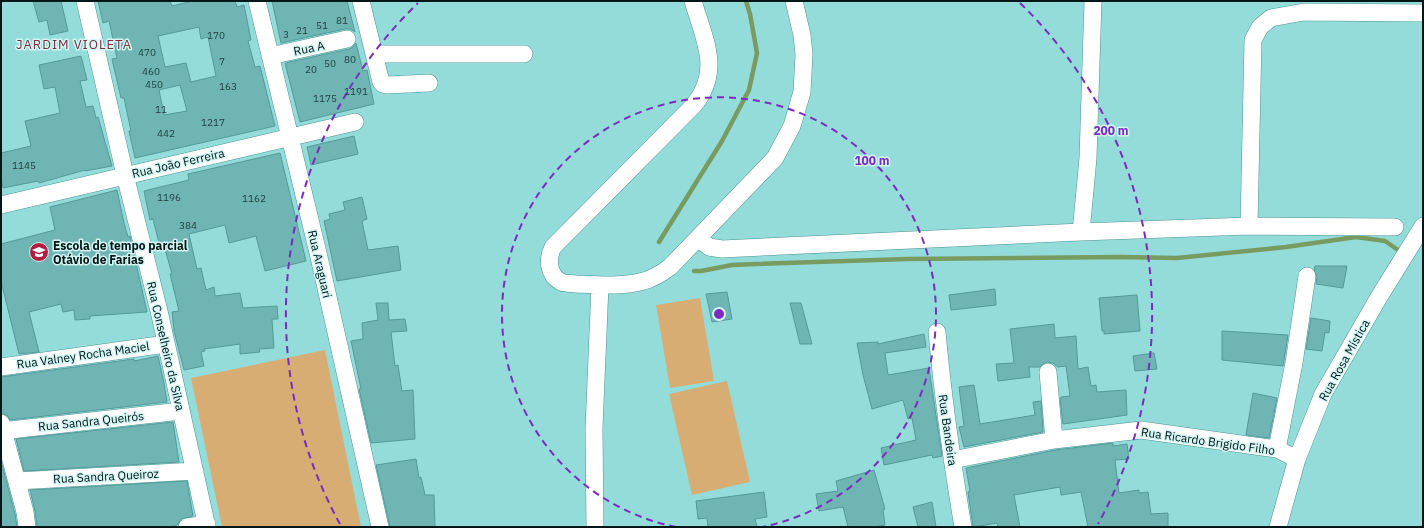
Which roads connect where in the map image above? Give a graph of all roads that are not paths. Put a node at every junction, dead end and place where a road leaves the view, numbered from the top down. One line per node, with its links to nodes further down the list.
1 (85, 1): 15 (street, Rua Conselheiro da Silva)
2 (257, 1): 11 (street, Rua Araguari)
3 (360, 1): 9 (street)
4 (693, 1): 23 (street)
5 (794, 1): 21 (street)
6 (1093, 1): 20 (street)
7 (1423, 13): 17 (street)
8 (347, 39): 11 (street, Rua A)
9 (374, 54): 10 (street); 12 (street)
10 (524, 54)
11 (270, 56): 14 (street, Rua Araguari)
12 (429, 83)
13 (355, 122): 14 (street, Rua João Ferreira)
14 (290, 136): 15 (street, Rua João Ferreira); 39 (street, Rua Araguari)
15 (125, 175): 16 (street, Rua João Ferreira); 25 (street, Rua Conselheiro da Silva)
16 (1, 205)
17 (1249, 226): 19 (street); 20 (street)
18 (1423, 226): 32 (street, Rua Rosa Mística)
19 (1395, 227)
20 (1081, 232): 21 (street)
21 (698, 238): 23 (street)
22 (1307, 276): 31 (street)
23 (600, 285): 40 (street)
24 (937, 332): 33 (street, Rua Bandeira)
25 (166, 344): 26 (street, Rua Valney Rocha Maciel); 28 (street, Rua Conselheiro da Silva)
26 (1, 366)
27 (1048, 372): 30 (street)
28 (181, 411): 29 (street, Rua Sandra Queirós); 34 (street, Rua Conselheiro da Silva)
29 (2, 428): 35 (street)
30 (1054, 440): 31 (street, Rua Ricardo Brigido Filho); 33 (street, Rua Ricardo Brigido Filho)
31 (1277, 448): 32 (street, Rua Ricardo Brigido Filho)
32 (1297, 459): 42 (street, Rua Rosa Mística)
33 (952, 460): 41 (street, Rua Bandeira)
34 (195, 471): 35 (street, Rua Sandra Queiroz); 36 (street, Rua Conselheiro da Silva)
35 (17, 481): 37 (street)
36 (207, 526): 38 (street)
37 (27, 527)
38 (187, 527)
39 (380, 527)
40 (595, 527)
41 (964, 527)
42 (1278, 527)

